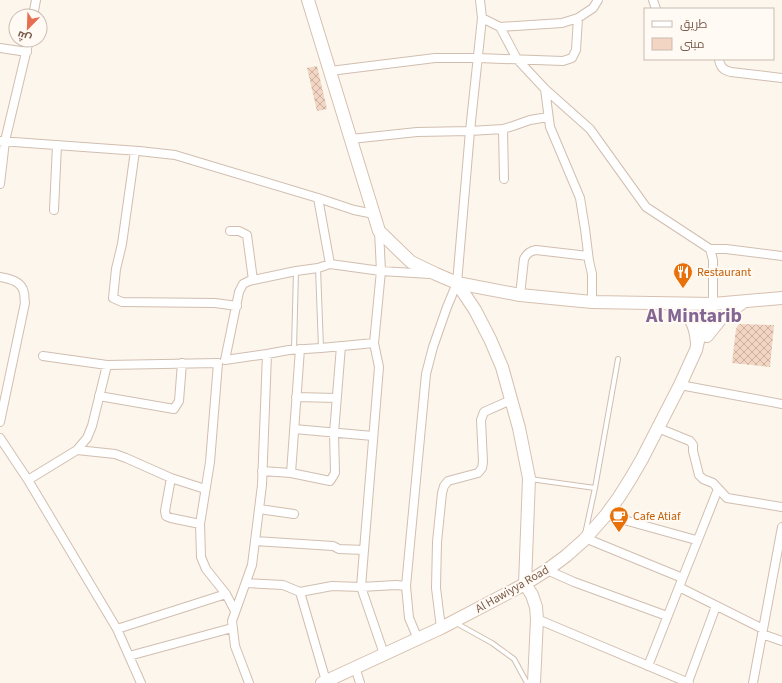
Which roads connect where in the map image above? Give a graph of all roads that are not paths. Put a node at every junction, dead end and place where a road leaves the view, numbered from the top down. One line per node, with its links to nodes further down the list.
1 (308, 0): 13 (street)
2 (480, 0): 4 (street)
3 (598, 0): 5 (street)
4 (482, 18): 6 (street); 10 (street)
5 (578, 18): 6 (street); 11 (street)
6 (500, 27): 11 (street)
7 (0, 48): 9 (street)
8 (28, 48): 9 (street)
9 (27, 52): 20 (street)
10 (478, 58): 11 (street); 13 (street); 18 (street)
11 (517, 59): 15 (street)
12 (719, 60): 14 (street)
13 (330, 71): 19 (street)
14 (782, 78)
15 (545, 89): 16 (street); 30 (street)
16 (548, 117): 17 (street); 31 (street)
17 (503, 129): 18 (street); 23 (street)
18 (470, 131): 19 (street); 40 (street)
19 (351, 140): 27 (street)
20 (2, 141): 21 (street); 24 (street)
21 (57, 145): 22 (street); 26 (street)
22 (136, 151): 25 (street); 47 (street)
23 (504, 179)
24 (0, 184)
25 (318, 198): 27 (street); 33 (street)
26 (54, 210)
27 (374, 214): 29 (street)
28 (230, 231): 39 (street)
29 (379, 232): 36 (street); 37 (street)
30 (710, 249): 32 (street); 46 (street)
31 (588, 256): 41 (street); 43 (street)
32 (782, 256)
33 (330, 264): 34 (street); 36 (street)
34 (318, 268): 35 (street); 51 (lane)
35 (296, 271): 39 (street); 52 (lane)
36 (380, 271): 37 (street); 48 (street)
37 (436, 274): 40 (street)
38 (0, 277): 60 (street)
39 (253, 280): 47 (street)
40 (456, 283): 41 (street); 64 (street); 97 (street)
41 (520, 295): 43 (street)
42 (782, 298): 44 (street)
43 (592, 302): 45 (street)
44 (745, 302): 46 (street); 49 (street)
45 (668, 303): 46 (street); 49 (street)
46 (716, 304): 49 (street, Al Hawiyya Road)
47 (237, 306): 56 (street)
48 (374, 343): 50 (street); 70 (street)
49 (700, 343): 59 (street, Al Hawiyya Road)
50 (341, 346): 51 (street); 63 (street)
51 (321, 348): 52 (street)
52 (297, 349): 53 (street); 62 (street)
53 (267, 354): 56 (street); 73 (street)
54 (43, 356): 58 (street)
55 (618, 359): 78 (lane)
56 (222, 361): 57 (street); 79 (street)
57 (182, 363): 58 (street); 61 (street)
58 (106, 365): 61 (street)
59 (680, 385): 65 (street); 67 (street, Al Hawiyya Road)
60 (4, 388): 66 (street)
61 (99, 396): 72 (street)
62 (296, 397): 63 (street); 68 (street)
63 (337, 398): 69 (street)
64 (511, 400): 76 (street); 107 (street)
65 (782, 404)
66 (0, 422)
67 (658, 428): 80 (street); 84 (street, Al Hawiyya Road)
68 (294, 429): 69 (street); 74 (street)
69 (334, 433): 70 (street); 74 (street)
70 (373, 436): 91 (street)
71 (0, 438): 77 (street)
72 (77, 450): 75 (street); 77 (street)
73 (262, 471): 74 (street); 82 (street)
74 (291, 473)
75 (172, 478): 79 (street); 85 (street)
76 (529, 478): 78 (lane); 95 (street)
77 (28, 480): 108 (street)
78 (595, 488): 87 (lane)
79 (206, 489): 85 (street)
80 (718, 489): 81 (street); 89 (street)
81 (782, 507)
82 (259, 509): 83 (street); 88 (street)
83 (294, 514)
84 (606, 514): 87 (street, Al Hawiyya Road); 89 (street)
85 (200, 524): 100 (street)
86 (782, 527): 90 (street)
87 (584, 539): 92 (street, Al Hawiyya Road); 93 (street)
88 (255, 541): 91 (street); 94 (street)
89 (697, 542): 93 (street)
90 (780, 545): 109 (street)
91 (364, 550): 96 (street)
92 (546, 570): 95 (street, Al Hawiyya Road); 103 (street)
93 (683, 577): 98 (street)
94 (246, 583): 99 (street); 102 (street)
95 (525, 584): 104 (street); 105 (street, Al Hawiyya Road)
96 (361, 586): 97 (street); 99 (street); 112 (street)
97 (406, 586): 110 (street)
98 (679, 587): 101 (street); 103 (street)
99 (300, 592): 116 (street)
100 (226, 594): 102 (street); 108 (street)
101 (716, 606): 109 (street); 122 (street)
102 (235, 611): 106 (street)
103 (668, 616): 114 (street)
104 (537, 619): 114 (street); 121 (street)
105 (454, 622): 107 (street, Al Hawiyya Road); 120 (lane)
106 (232, 628): 113 (street); 118 (street)
107 (441, 628): 110 (street, Al Hawiyya Road)
108 (117, 629): 113 (street)
109 (762, 631): 111 (street); 123 (street)
110 (418, 639): 112 (street, Al Hawiyya Road)
111 (782, 641)
112 (384, 654): 115 (street, Al Hawiyya Road)
113 (129, 656): 117 (street)
114 (648, 666): 122 (street)
115 (355, 667): 116 (street, Al Hawiyya Road); 119 (street)
116 (324, 682)
117 (141, 683)
118 (249, 683)
119 (360, 683)
120 (527, 683)
121 (534, 683)
122 (688, 683)
123 (753, 683)

